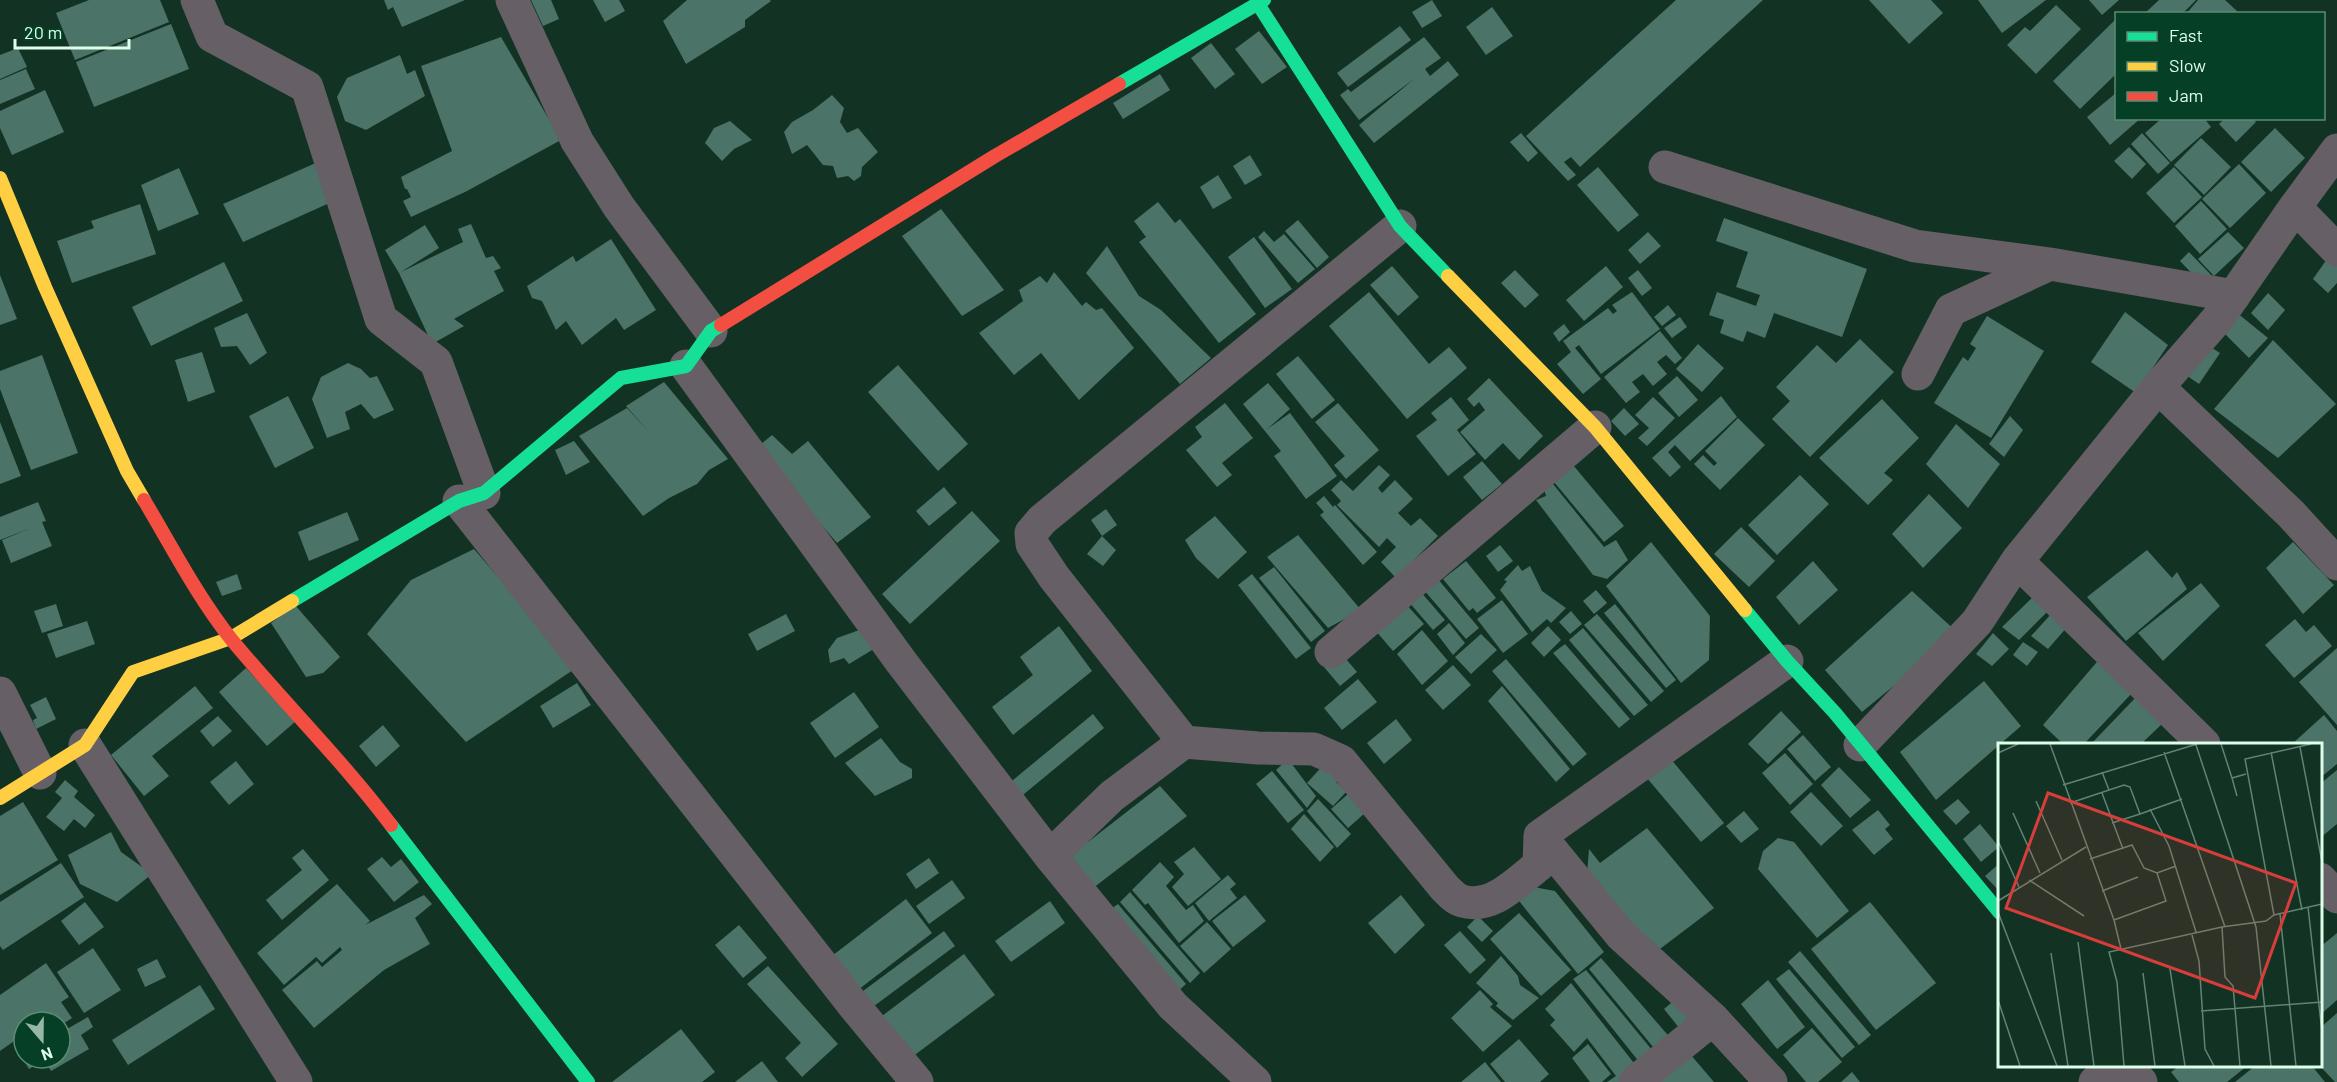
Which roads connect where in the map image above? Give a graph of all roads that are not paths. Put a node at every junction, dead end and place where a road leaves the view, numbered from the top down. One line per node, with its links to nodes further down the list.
1 (197, 0): 17 (street)
2 (512, 0): 12 (street)
3 (1261, 2): 8 (street); 12 (street)
4 (2337, 150): 7 (street)
5 (1665, 167): 10 (street)
6 (0, 178): 20 (street)
7 (2295, 207): 9 (street); 11 (street)
8 (1400, 226): 16 (street); 24 (street)
9 (2337, 250)
10 (2050, 264): 11 (street); 14 (street)
11 (2234, 297): 15 (street)
12 (711, 331): 13 (street)
13 (686, 366): 17 (street); 31 (street)
14 (1918, 374)
15 (2158, 387): 18 (street); 19 (street)
16 (1595, 427): 21 (street); 22 (street)
17 (472, 497): 20 (street); 40 (street)
18 (2017, 561): 25 (street); 27 (street)
19 (2337, 564)
20 (231, 638): 26 (street); 39 (street)
21 (1331, 652)
22 (1787, 661): 27 (street); 30 (street)
23 (0, 693): 28 (street)
24 (1184, 742): 30 (street); 31 (street)
25 (2203, 743)
26 (85, 745): 28 (street); 38 (street)
27 (1860, 745): 34 (street)
28 (40, 773): 29 (street)
29 (0, 798)
30 (1540, 836): 35 (street)
31 (1050, 856): 41 (street)
32 (2322, 881): 33 (street)
33 (2337, 897)
34 (1998, 911)
35 (1713, 1019): 42 (street); 43 (street)
36 (2114, 1067): 44 (street)
37 (2128, 1067): 45 (street)
38 (296, 1082)
39 (588, 1082)
40 (916, 1082)
41 (1255, 1082)
42 (1635, 1082)
43 (1771, 1082)
44 (2095, 1082)
45 (2141, 1082)

